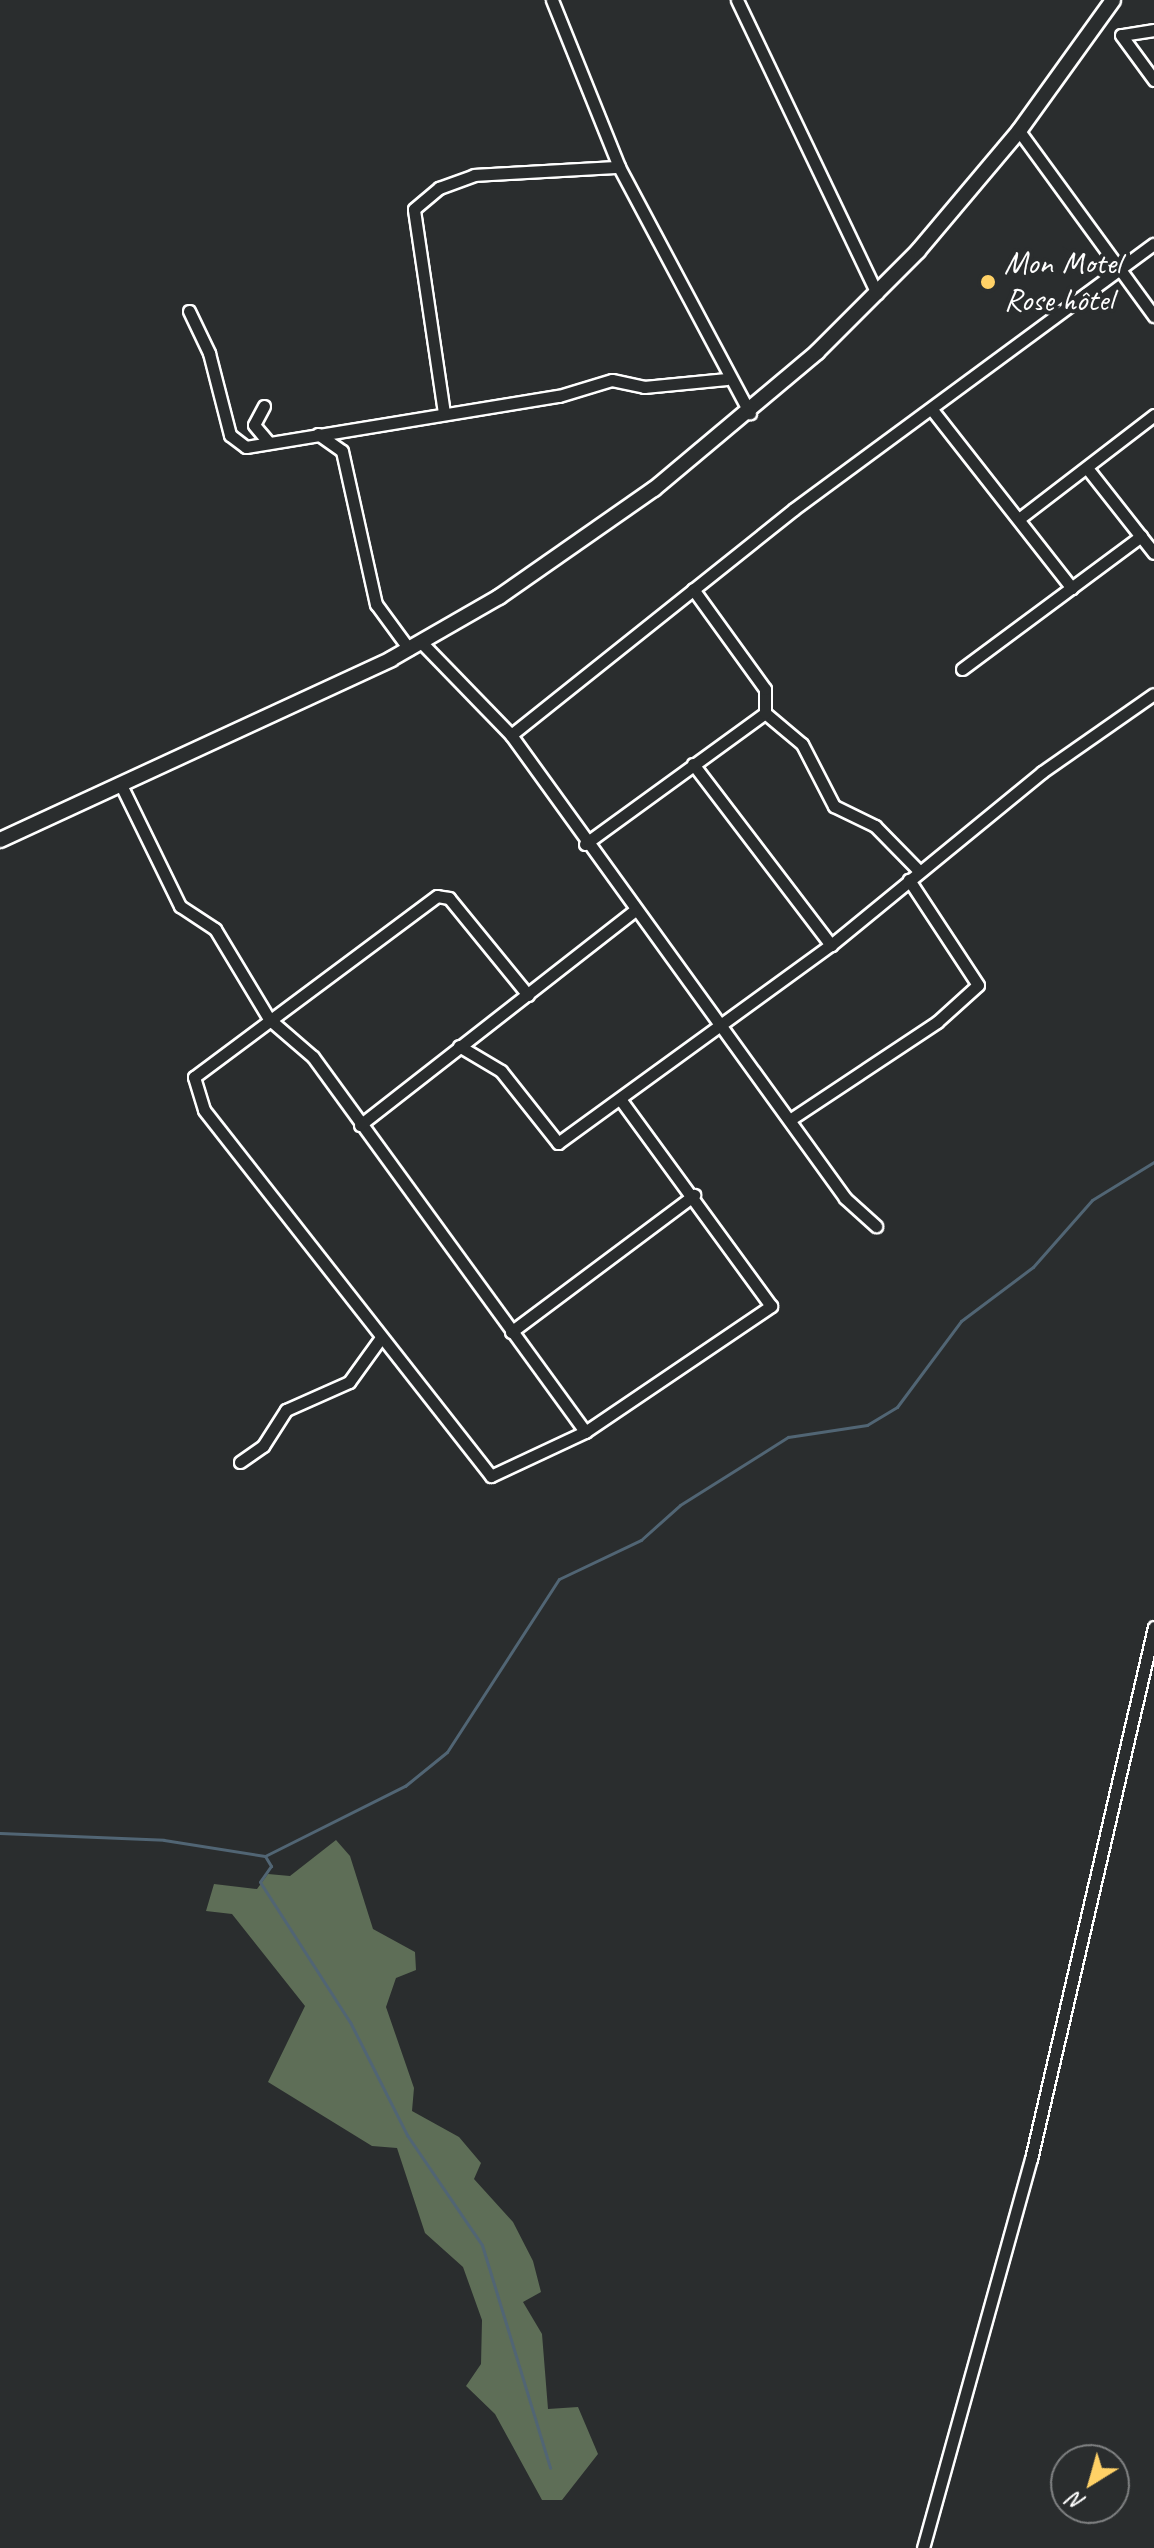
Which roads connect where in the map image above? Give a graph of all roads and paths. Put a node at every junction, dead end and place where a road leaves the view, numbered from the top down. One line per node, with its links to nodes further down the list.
1 (552, 0): 7 (street)
2 (737, 0): 10 (street)
3 (1113, 0): 6 (main road)
4 (1154, 30): 5 (street)
5 (1154, 80)
6 (1019, 131): 9 (street); 10 (main road)
7 (619, 167): 13 (street); 16 (street)
8 (1154, 244): 9 (street)
9 (1121, 271): 12 (street); 15 (street)
10 (877, 293): 17 (main road)
11 (189, 311): 21 (street)
12 (1154, 316)
13 (727, 379): 16 (street); 17 (street)
14 (264, 406): 21 (street)
15 (933, 411): 24 (street); 28 (street)
16 (444, 413): 19 (street)
17 (750, 413): 29 (main road)
18 (1154, 415): 23 (street)
19 (363, 426): 20 (street); 22 (street)
20 (316, 433): 21 (street); 22 (street)
21 (269, 443)
22 (342, 451): 29 (street)
23 (1087, 468): 24 (street); 25 (street)
24 (1020, 518): 27 (street)
25 (1141, 536): 26 (street); 27 (street)
26 (1154, 553)
27 (1072, 588): 30 (street)
28 (693, 589): 32 (street); 33 (street)
29 (415, 645): 33 (street); 35 (main road)
30 (962, 669)
31 (1154, 694): 38 (street)
32 (765, 713): 34 (street); 38 (street)
33 (511, 735): 37 (street)
34 (693, 764): 37 (street); 41 (street)
35 (121, 785): 36 (main road); 43 (street)
36 (0, 840)
37 (585, 844): 40 (street)
38 (919, 871): 39 (street)
39 (909, 880): 41 (street); 47 (street)
40 (635, 910): 42 (street); 44 (street)
41 (831, 945): 44 (street)
42 (528, 995): 43 (street); 45 (street)
43 (269, 1019): 48 (street); 52 (street)
44 (718, 1022): 46 (street); 47 (street)
45 (459, 1046): 46 (street); 48 (street)
46 (621, 1100): 49 (street)
47 (794, 1117): 50 (street)
48 (360, 1125): 51 (street)
49 (694, 1195): 51 (street); 53 (street)
50 (876, 1226)
51 (511, 1332): 53 (street)
52 (380, 1339): 53 (street); 54 (street)
53 (585, 1432)
54 (240, 1462)
55 (1154, 1627): 56 (street)
56 (923, 2548)

